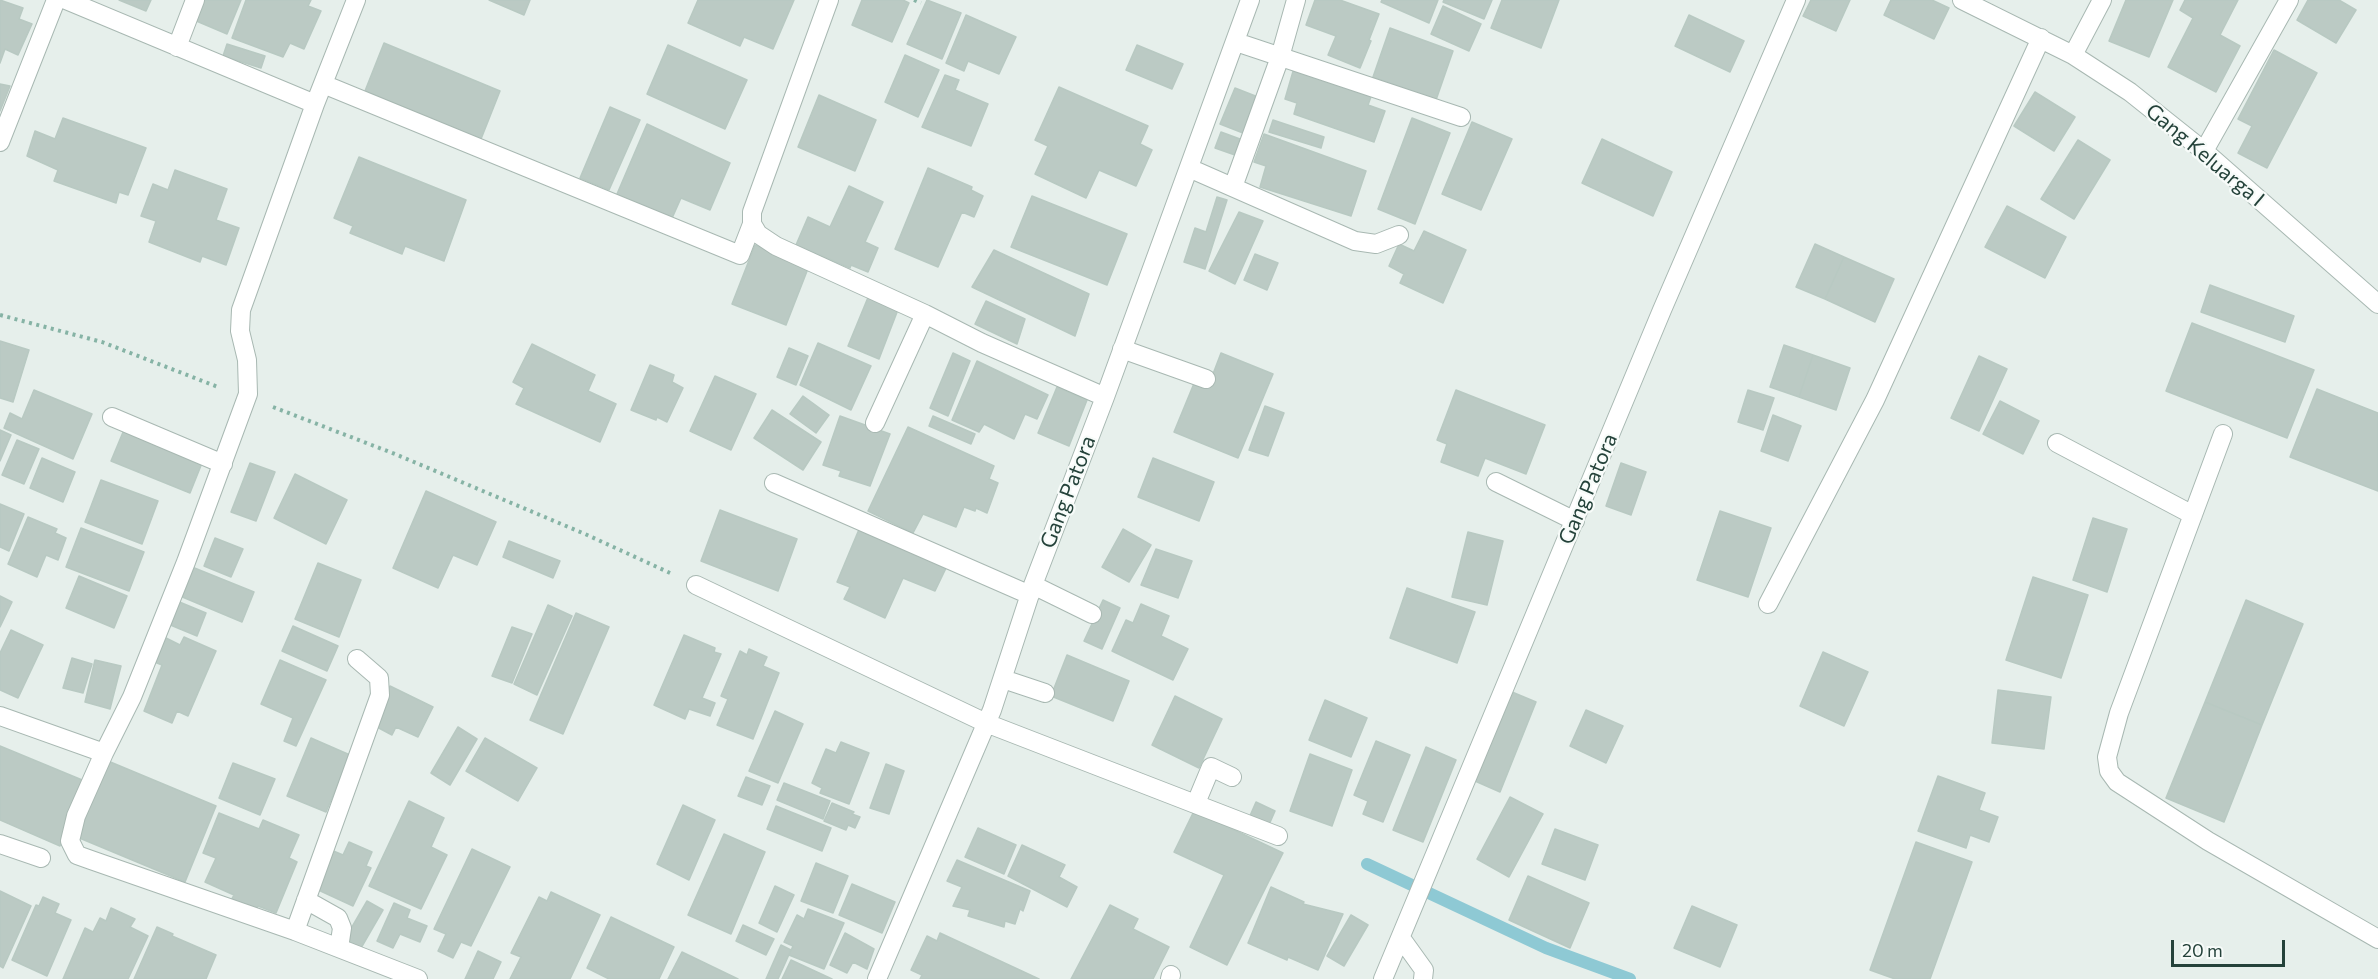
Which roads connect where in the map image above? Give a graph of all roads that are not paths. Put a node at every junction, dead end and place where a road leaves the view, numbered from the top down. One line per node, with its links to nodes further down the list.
1 (56, 0): 20 (street)
2 (66, 0): 14 (street)
3 (195, 0): 14 (street)
4 (356, 0): 17 (street)
5 (829, 0): 24 (street)
6 (1250, 0): 13 (street, Gang Patora)
7 (1296, 0): 16 (street)
8 (1796, 0): 39 (street, Gang Patora)
9 (1962, 0): 12 (street, Gang Keluarga I)
10 (2102, 0): 15 (street)
11 (2289, 0): 21 (street)
12 (2041, 38): 15 (street, Gang Keluarga I); 42 (street)
13 (1236, 42): 16 (street); 22 (street, Gang Patora)
14 (177, 47): 18 (street)
15 (2073, 55): 21 (street, Gang Keluarga I)
16 (1280, 57): 19 (street); 23 (street)
17 (323, 84): 18 (street); 24 (street)
18 (315, 104): 35 (street)
19 (1461, 117)
20 (0, 142)
21 (2205, 151): 26 (street, Gang Keluarga I)
22 (1189, 168): 23 (street); 28 (street, Gang Patora)
23 (1233, 187): 25 (street)
24 (752, 224): 27 (street)
25 (1399, 235)
26 (2378, 304)
27 (925, 314): 30 (street); 32 (street)
28 (1122, 349): 29 (street); 30 (street, Gang Patora)
29 (1206, 379)
30 (1105, 397): 41 (street, Gang Patora)
31 (112, 417): 35 (street)
32 (875, 423)
33 (2223, 434): 38 (street)
34 (2057, 443): 38 (street)
35 (223, 464): 49 (street)
36 (1496, 482): 39 (street)
37 (774, 483): 41 (street)
38 (2193, 515): 58 (street)
39 (1575, 521): 57 (street, Gang Patora)
40 (696, 585): 48 (street)
41 (1031, 590): 43 (street); 45 (street, Gang Patora)
42 (1768, 604)
43 (1092, 614)
44 (357, 659): 55 (street)
45 (1003, 679): 46 (street); 48 (street, Gang Patora)
46 (1045, 693)
47 (0, 716): 49 (street)
48 (989, 716): 51 (street); 61 (street, Gang Patora)
49 (104, 753): 56 (street)
50 (1232, 777): 51 (street)
51 (1196, 803): 52 (street)
52 (1278, 836)
53 (0, 844): 54 (street)
54 (40, 858)
55 (306, 900): 56 (street); 59 (street)
56 (295, 931): 59 (street)
57 (1401, 938): 62 (street, Gang Patora); 63 (street)
58 (2378, 939)
59 (339, 948): 60 (street)
60 (418, 979)
61 (877, 979)
62 (1383, 979)
63 (1424, 979)

